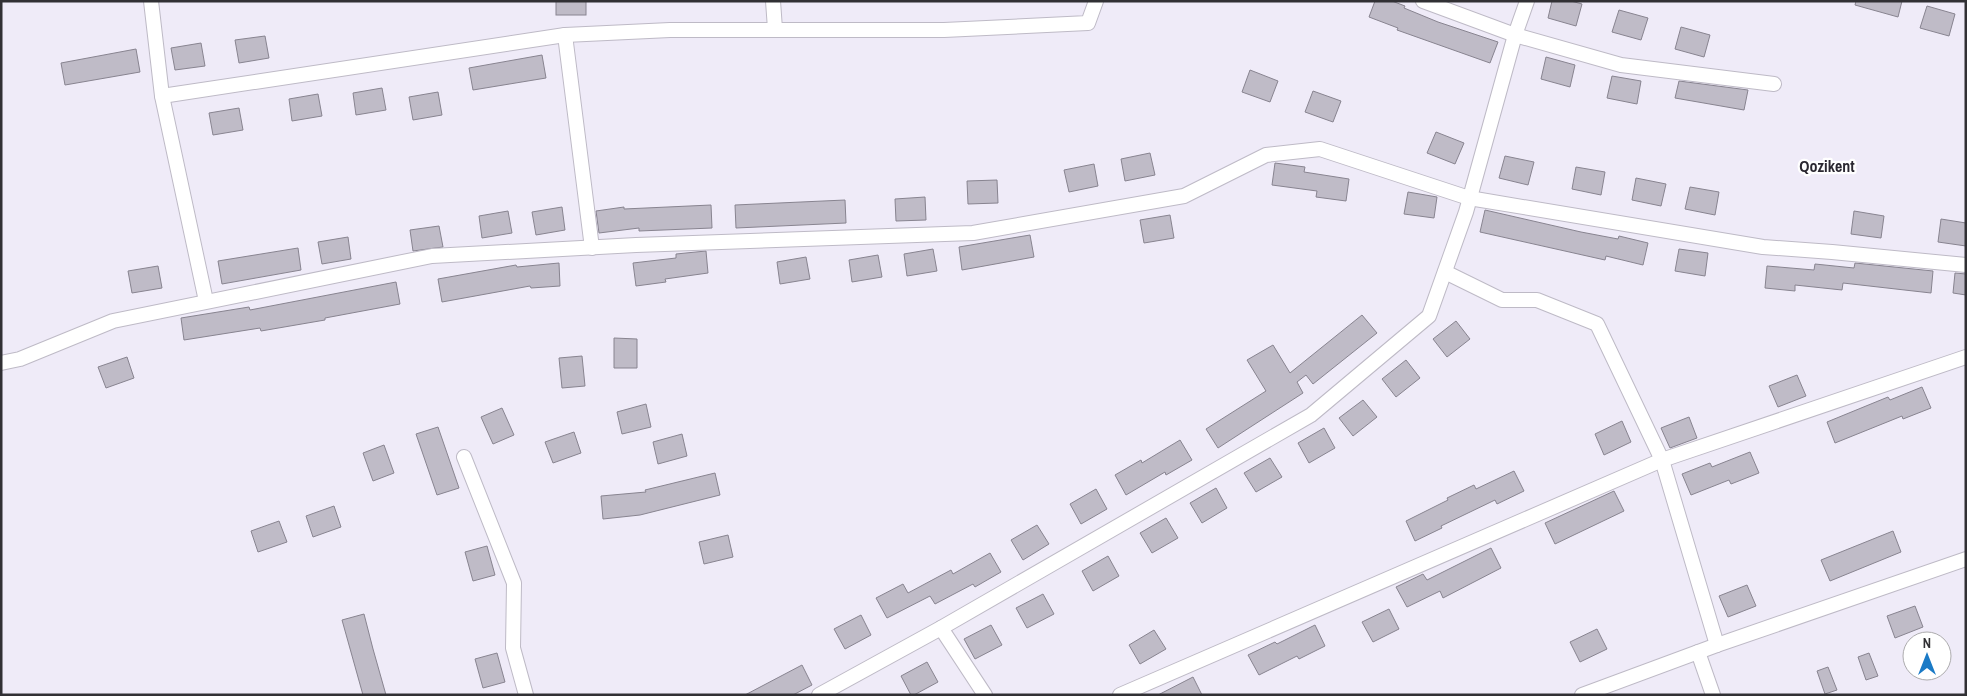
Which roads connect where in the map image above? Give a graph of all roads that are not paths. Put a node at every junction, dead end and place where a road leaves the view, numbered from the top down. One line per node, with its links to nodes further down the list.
1 (151, 1): 10 (street)
2 (773, 1): 6 (street)
3 (1096, 1): 6 (street)
4 (1423, 1): 8 (street)
5 (1527, 1): 8 (street)
6 (775, 29): 7 (street)
7 (565, 35): 10 (street); 12 (street)
8 (1515, 35): 9 (street); 11 (street)
9 (1774, 84)
10 (162, 96): 15 (street)
11 (1469, 198): 12 (street); 13 (street); 14 (street)
12 (592, 248): 15 (street)
13 (1966, 265)
14 (1445, 272): 19 (street); 21 (street)
15 (206, 301): 17 (street)
16 (1966, 357): 19 (street)
17 (1, 363)
18 (464, 457): 24 (street)
19 (1662, 460): 22 (street); 27 (street)
20 (1966, 559): 22 (street)
21 (941, 628): 25 (street); 26 (street)
22 (1717, 645): 23 (street)
23 (1698, 652): 28 (street); 29 (street)
24 (526, 695)
25 (819, 695)
26 (985, 695)
27 (1120, 695)
28 (1582, 695)
29 (1713, 695)

